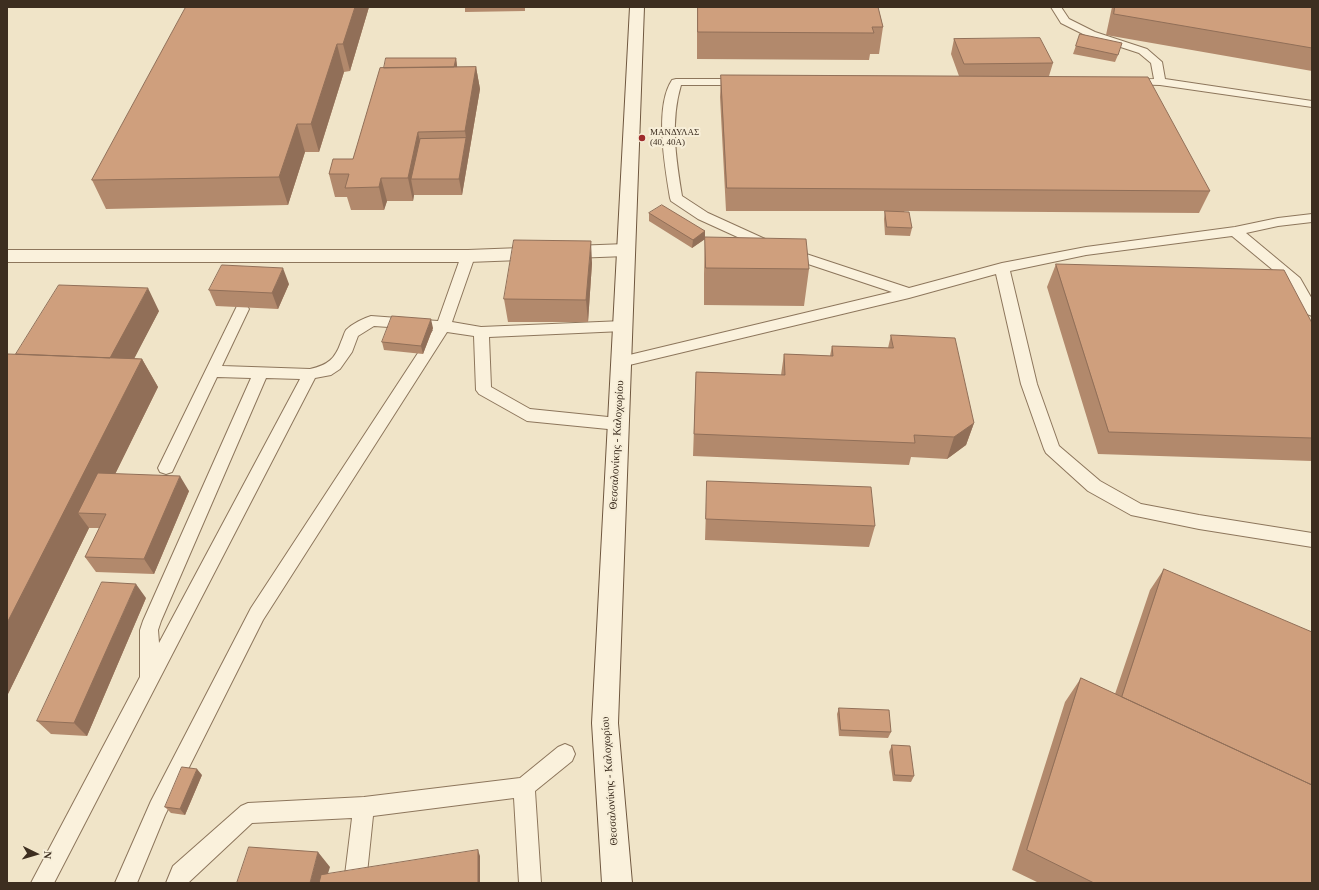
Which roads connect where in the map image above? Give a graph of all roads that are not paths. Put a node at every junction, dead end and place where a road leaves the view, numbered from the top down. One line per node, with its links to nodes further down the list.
1 (638, 7): 9 (main road, Θεσσαλονίκης - Καλοχωρίου)
2 (1056, 7): 5 (lane)
3 (756, 82): 13 (lane)
4 (1121, 82): 5 (lane)
5 (1160, 82): 6 (lane)
6 (1312, 104)
7 (1312, 218): 8 (lane)
8 (1235, 231): 12 (lane); 15 (lane)
9 (626, 250): 11 (main road); 17 (main road, Θεσσαλονίκης - Καλοχωρίου)
10 (7, 256): 11 (main road)
11 (468, 256): 16 (lane)
12 (1002, 268): 13 (lane); 25 (lane)
13 (909, 293): 19 (lane)
14 (242, 309): 20 (lane)
15 (1312, 311)
16 (443, 326): 18 (lane); 22 (lane); 31 (lane)
17 (623, 326): 18 (lane); 19 (main road, Θεσσαλονίκης - Καλοχωρίου)
18 (481, 332): 23 (lane)
19 (621, 362): 23 (main road, Θεσσαλονίκης - Καλοχωρίου)
20 (213, 371): 21 (lane); 24 (lane)
21 (261, 372): 22 (lane); 26 (lane)
22 (310, 374): 26 (lane)
23 (618, 424): 35 (main road, Θεσσαλονίκης - Καλοχωρίου)
24 (166, 468)
25 (1312, 540)
26 (150, 678): 30 (lane)
27 (565, 754): 28 (lane)
28 (524, 787): 29 (lane); 34 (lane)
29 (364, 807): 32 (lane); 33 (lane)
30 (42, 883)
31 (126, 883)
32 (177, 883)
33 (355, 883)
34 (530, 883)
35 (617, 883)

